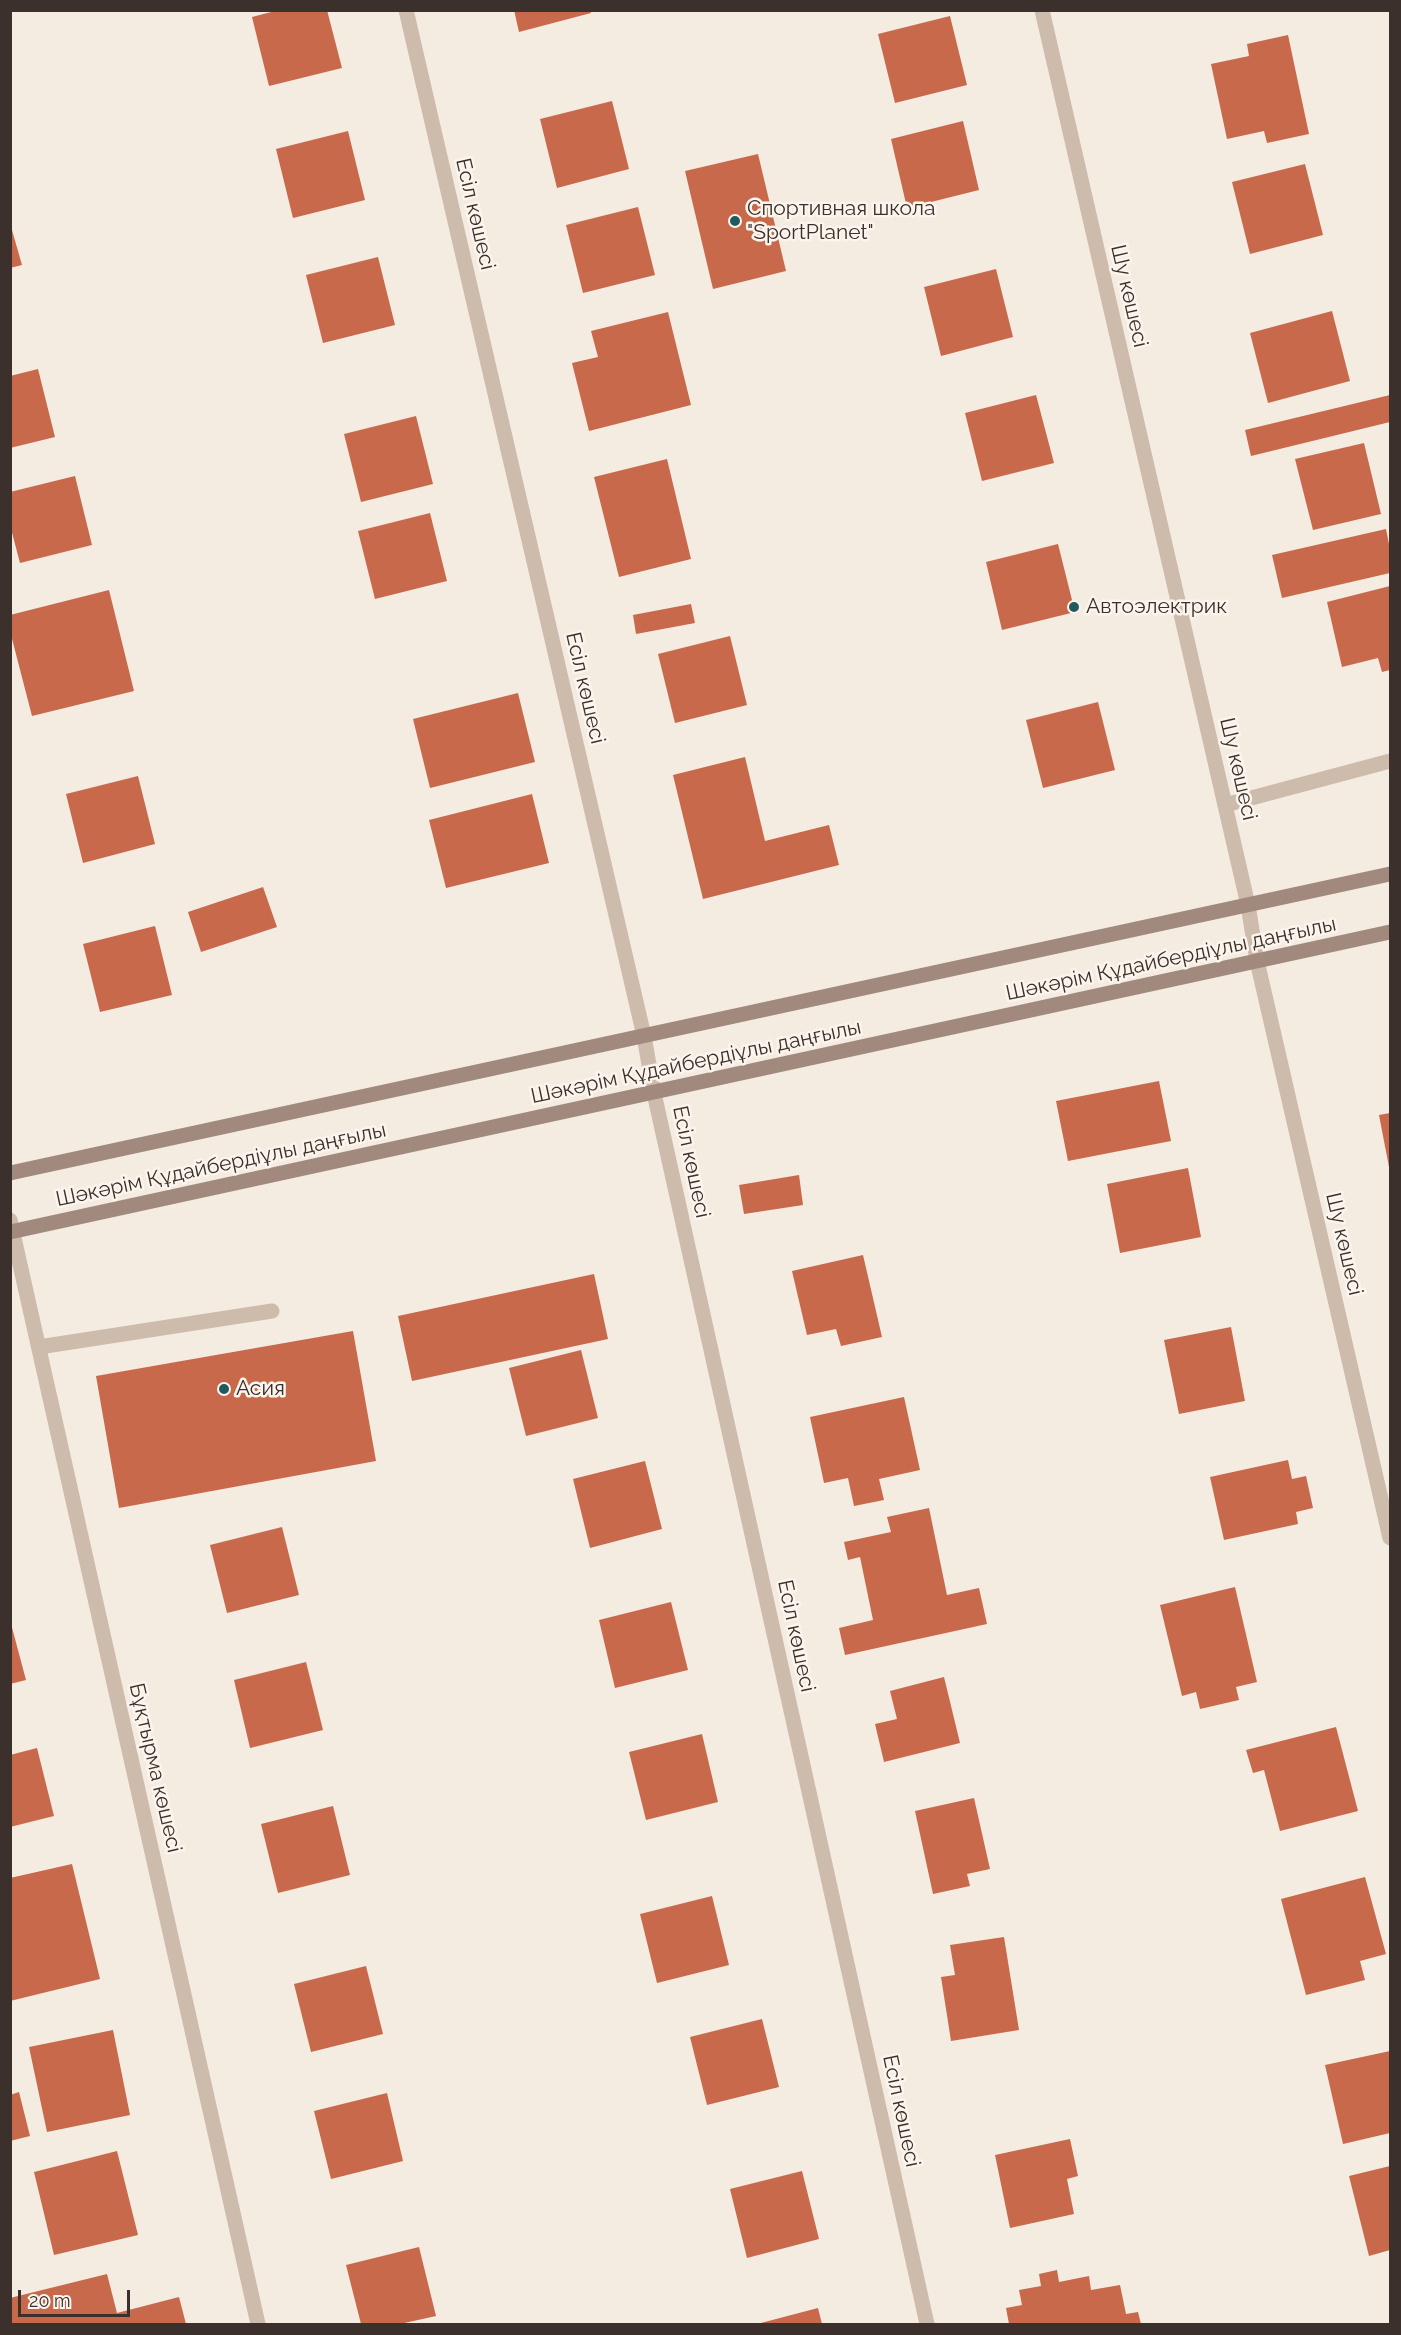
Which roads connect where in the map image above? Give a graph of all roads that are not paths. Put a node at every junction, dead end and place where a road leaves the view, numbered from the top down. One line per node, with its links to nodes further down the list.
1 (406, 10): 9 (street, Есіл көшесі)
2 (1042, 10): 4 (street, Шу көшесі)
3 (1390, 761): 4 (street)
4 (1225, 805): 6 (street, Шу көшесі)
5 (1390, 874): 6 (main road, Шәкәрім Құдайбердіұлы даңғылы)
6 (1248, 905): 8 (street, Шу көшесі); 9 (main road, Шәкәрім Құдайбердіұлы даңғылы)
7 (1390, 932): 8 (main road, Шәкәрім Құдайбердіұлы даңғылы)
8 (1257, 961): 10 (main road, Шәкәрім Құдайбердіұлы даңғылы); 15 (street, Шу көшесі)
9 (644, 1036): 10 (street, Есіл көшесі); 11 (main road, Шәкәрім Құдайбердіұлы даңғылы)
10 (654, 1093): 12 (main road, Шәкәрім Құдайбердіұлы даңғылы); 17 (street, Есіл көшесі)
11 (10, 1173)
12 (11, 1228): 14 (street, Бұқтырма көшесі)
13 (272, 1311): 14 (street)
14 (39, 1347): 16 (street, Бұқтырма көшесі)
15 (1390, 1538)
16 (258, 2325)
17 (927, 2325)

